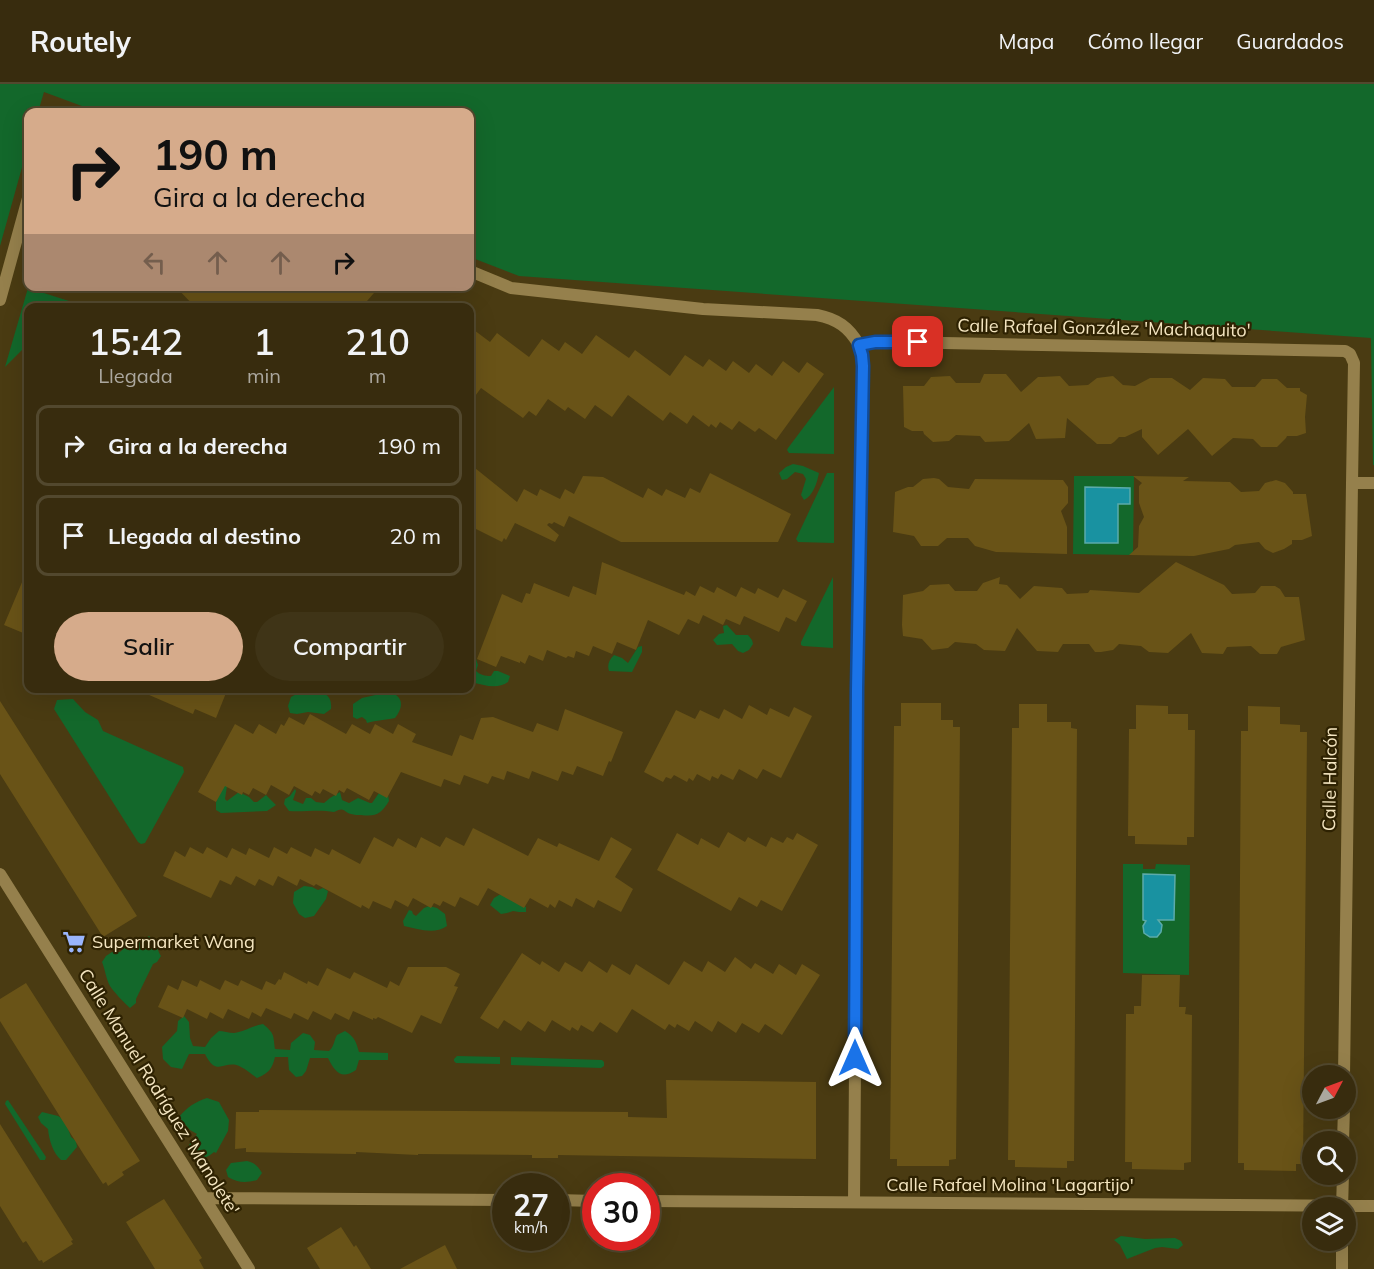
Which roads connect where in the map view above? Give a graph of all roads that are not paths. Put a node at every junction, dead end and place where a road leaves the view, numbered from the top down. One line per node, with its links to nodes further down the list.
1 (24, 213): 3 (street)
2 (474, 274): 4 (street)
3 (0, 300)
4 (859, 345): 5 (street, Calle Rafael González 'Machaquito'); 12 (street)
5 (1352, 483): 6 (street); 8 (street, Calle Halcón)
6 (1374, 483)
7 (0, 874): 9 (street, Calle Manuel Rodríguez 'Manolete')
8 (1344, 1065)
9 (204, 1198): 10 (street); 17 (street, Calle Manuel Rodríguez 'Manolete')
10 (492, 1200)
11 (660, 1201): 12 (street, Calle Rafael Molina 'Lagartijo')
12 (854, 1202): 13 (street, Calle Rafael Molina 'Lagartijo')
13 (1302, 1206)
14 (1356, 1206): 15 (street, Calle Rafael Molina 'Lagartijo')
15 (1374, 1206)
16 (1342, 1251): 18 (street)
17 (249, 1269)
18 (1342, 1269)

